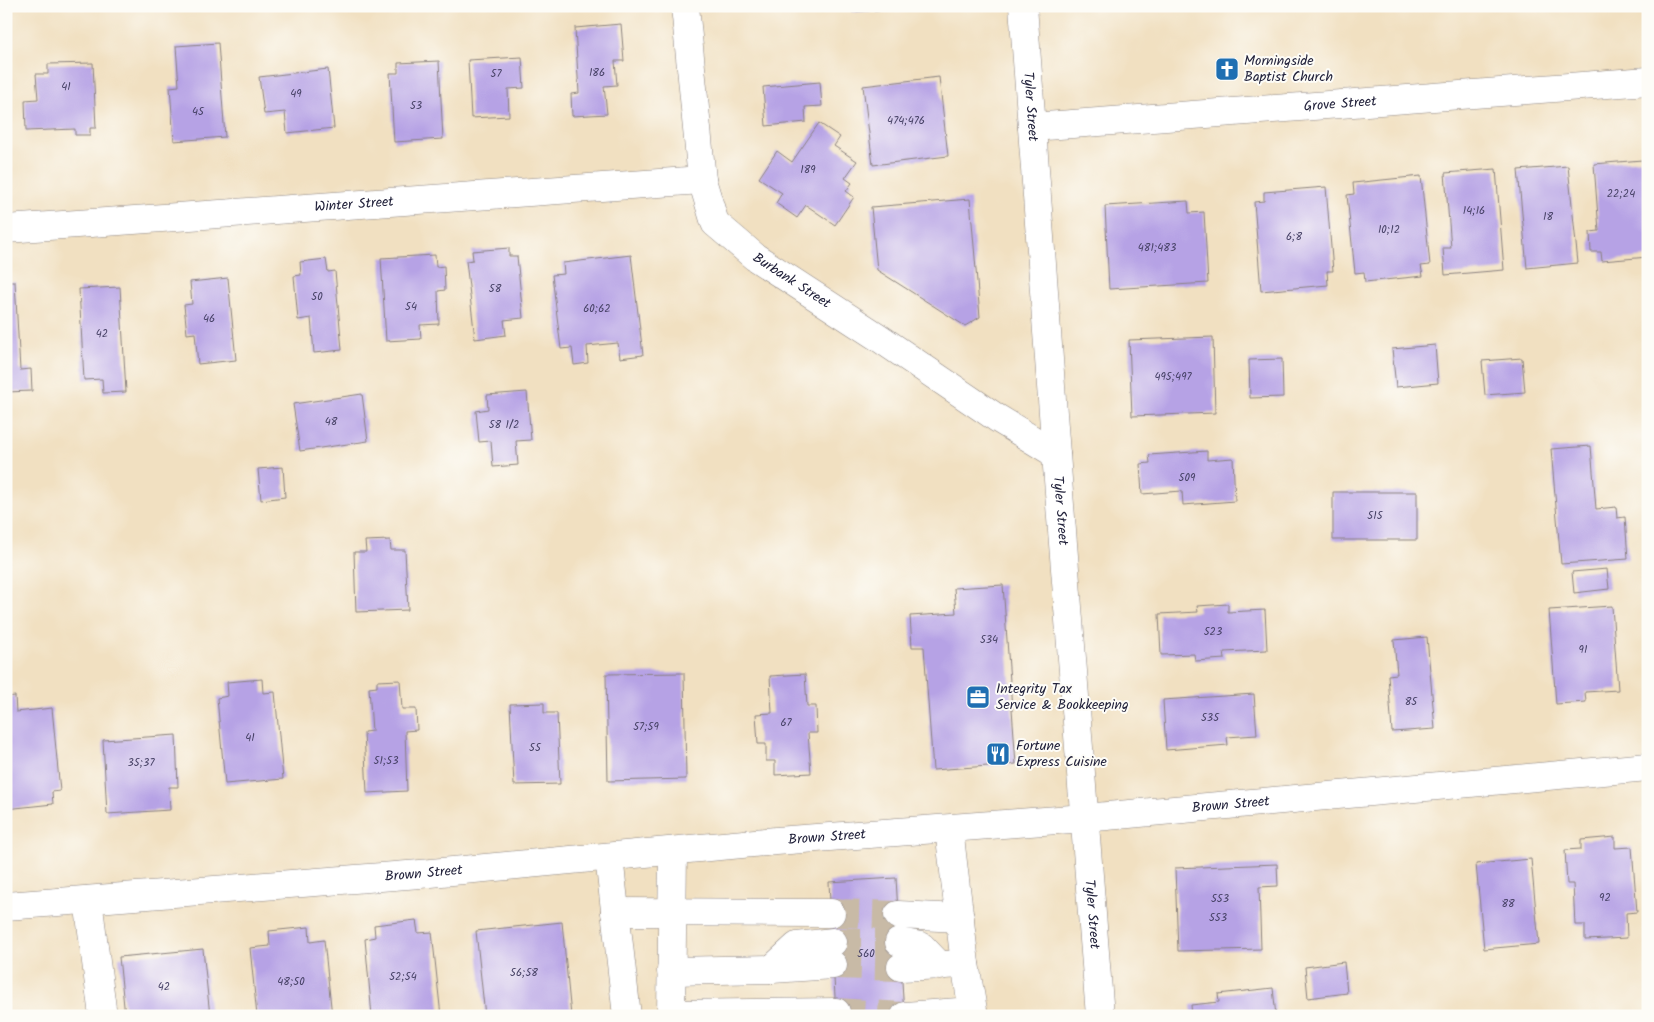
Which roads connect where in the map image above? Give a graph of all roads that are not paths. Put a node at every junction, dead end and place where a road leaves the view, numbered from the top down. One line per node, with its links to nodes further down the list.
1 (685, 6): 5 (street, Burbank Street)
2 (1023, 6): 4 (street, Tyler Street)
3 (1648, 80): 4 (street, Grove Street)
4 (1032, 127): 7 (street, Tyler Street)
5 (702, 180): 6 (street, Winter Street); 7 (street, Burbank Street)
6 (6, 229)
7 (1056, 454): 9 (street, Tyler Street)
8 (1648, 767): 9 (street, Brown Street)
9 (1085, 818): 10 (street, Brown Street); 31 (street, Tyler Street)
10 (949, 829): 11 (street, Brown Street); 19 (street)
11 (673, 851): 12 (street, Brown Street); 16 (street)
12 (609, 857): 13 (street, Brown Street); 15 (street)
13 (88, 900): 14 (street, Brown Street); 28 (street)
14 (6, 906)
15 (615, 912): 16 (street); 29 (street)
16 (673, 912): 17 (street); 23 (street)
17 (831, 913)
18 (898, 914): 19 (street)
19 (960, 918): 22 (street)
20 (833, 954): 23 (street)
21 (900, 955): 22 (street)
22 (953, 965): 25 (street)
23 (671, 971): 26 (street)
24 (836, 1012): 27 (street)
25 (973, 1013): 30 (street)
26 (671, 1015): 27 (street)
27 (707, 1015)
28 (103, 1016)
29 (627, 1016)
30 (905, 1016)
31 (1100, 1016)

